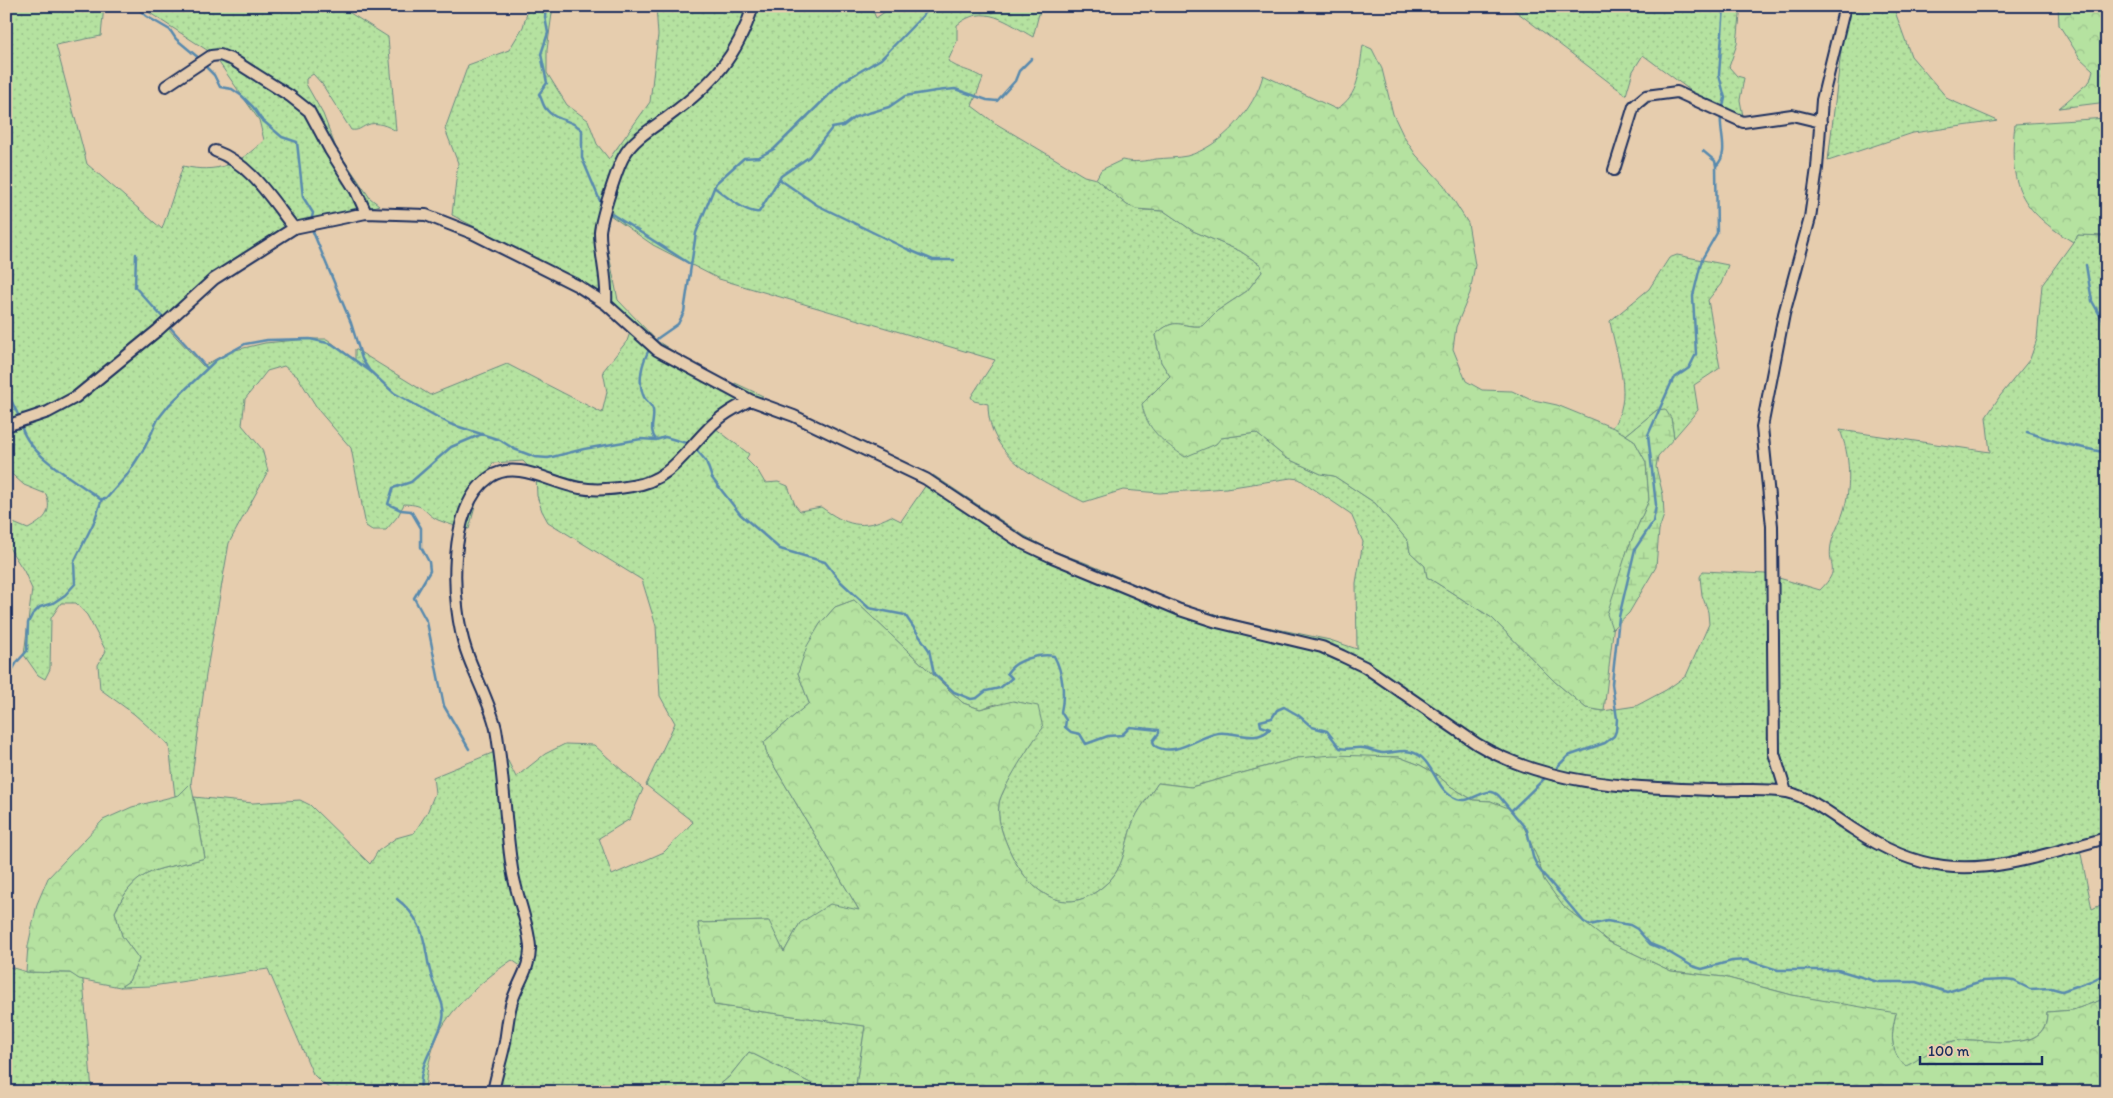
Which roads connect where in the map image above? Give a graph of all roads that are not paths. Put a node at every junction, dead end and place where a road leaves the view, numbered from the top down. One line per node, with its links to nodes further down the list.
1 (752, 6): 9 (street)
2 (1845, 6): 4 (street)
3 (166, 86): 7 (street)
4 (1821, 122): 6 (street); 12 (street)
5 (215, 151): 8 (street)
6 (1614, 170)
7 (366, 213): 8 (street); 9 (street)
8 (294, 228): 11 (street)
9 (606, 304): 10 (street)
10 (750, 400): 12 (street); 14 (street)
11 (6, 426)
12 (1786, 792): 13 (street)
13 (2107, 838)
14 (493, 1092)

